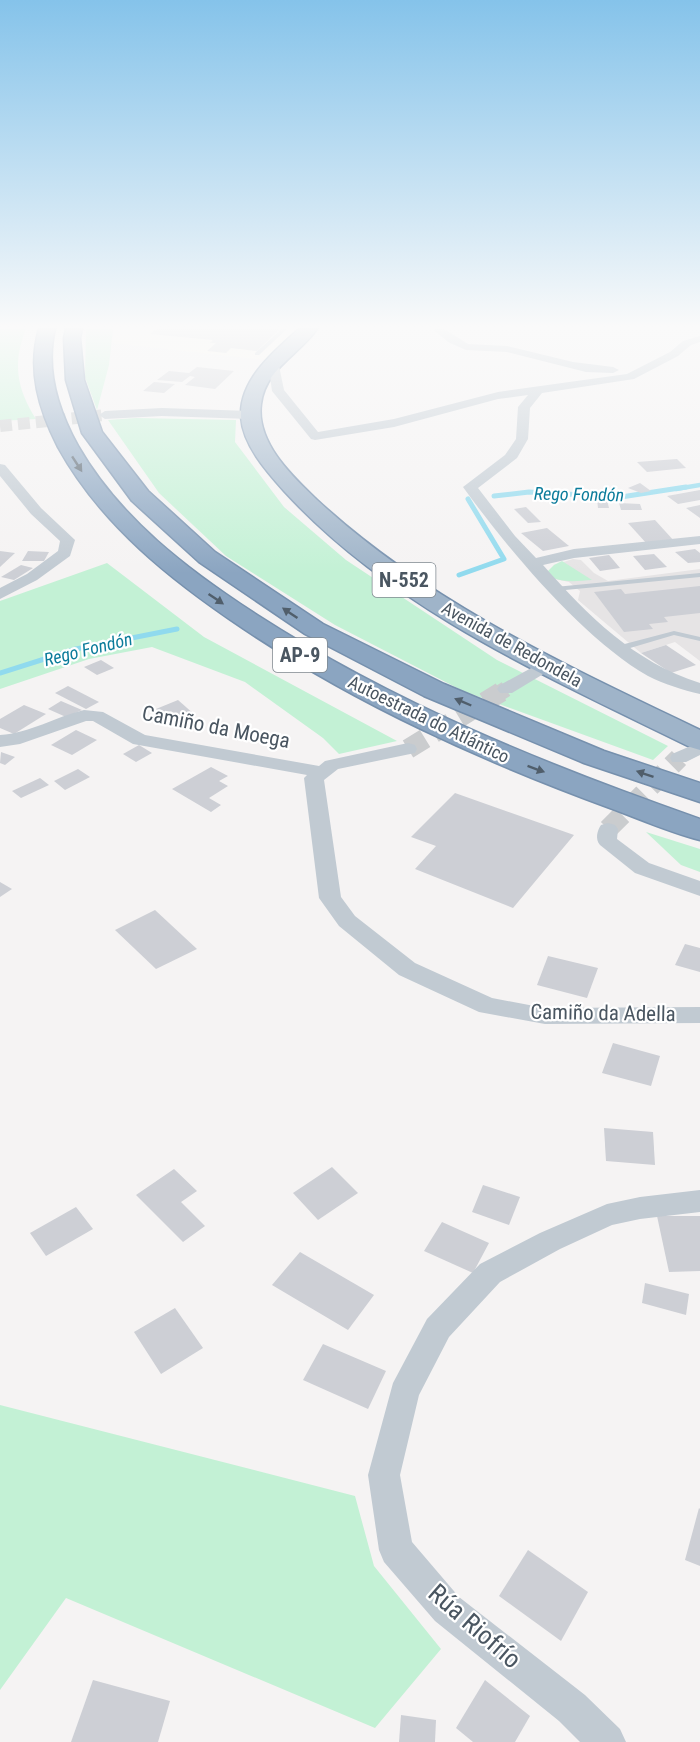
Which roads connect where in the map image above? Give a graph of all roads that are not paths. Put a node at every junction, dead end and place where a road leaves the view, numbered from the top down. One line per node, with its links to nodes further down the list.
1 (50, 410): 28 (highway, Autoestrada do Atlántico / AP-9, one-way to 28)
2 (85, 410): 26 (highway, Autoestrada do Atlántico / AP-9, one-way to 2)
3 (251, 410): 8 (highway)
4 (294, 410): 5 (street)
5 (443, 410)
6 (524, 410): 11 (street)
7 (105, 415): 8 (street)
8 (250, 415): 17 (highway, Avenida de Redondela / N-552)
9 (0, 468): 14 (street)
10 (700, 540): 11 (street)
11 (533, 563): 13 (street)
12 (700, 575): 13 (lane)
13 (555, 589): 16 (street)
14 (0, 594)
15 (700, 639): 16 (lane)
16 (620, 648): 18 (street)
17 (544, 666): 19 (street); 21 (highway, Avenida de Redondela / N-552)
18 (700, 688)
19 (506, 689)
20 (0, 741): 25 (street, Camiño da Moega)
21 (700, 741)
22 (700, 747): 24 (street)
23 (408, 749): 25 (street)
24 (679, 758)
25 (323, 771): 30 (street, Camiño da Adella)
26 (700, 793)
27 (608, 829): 29 (street)
28 (700, 830)
29 (700, 889)
30 (700, 1015)
31 (700, 1201): 32 (street, Rúa Riofrío)
32 (607, 1742)

